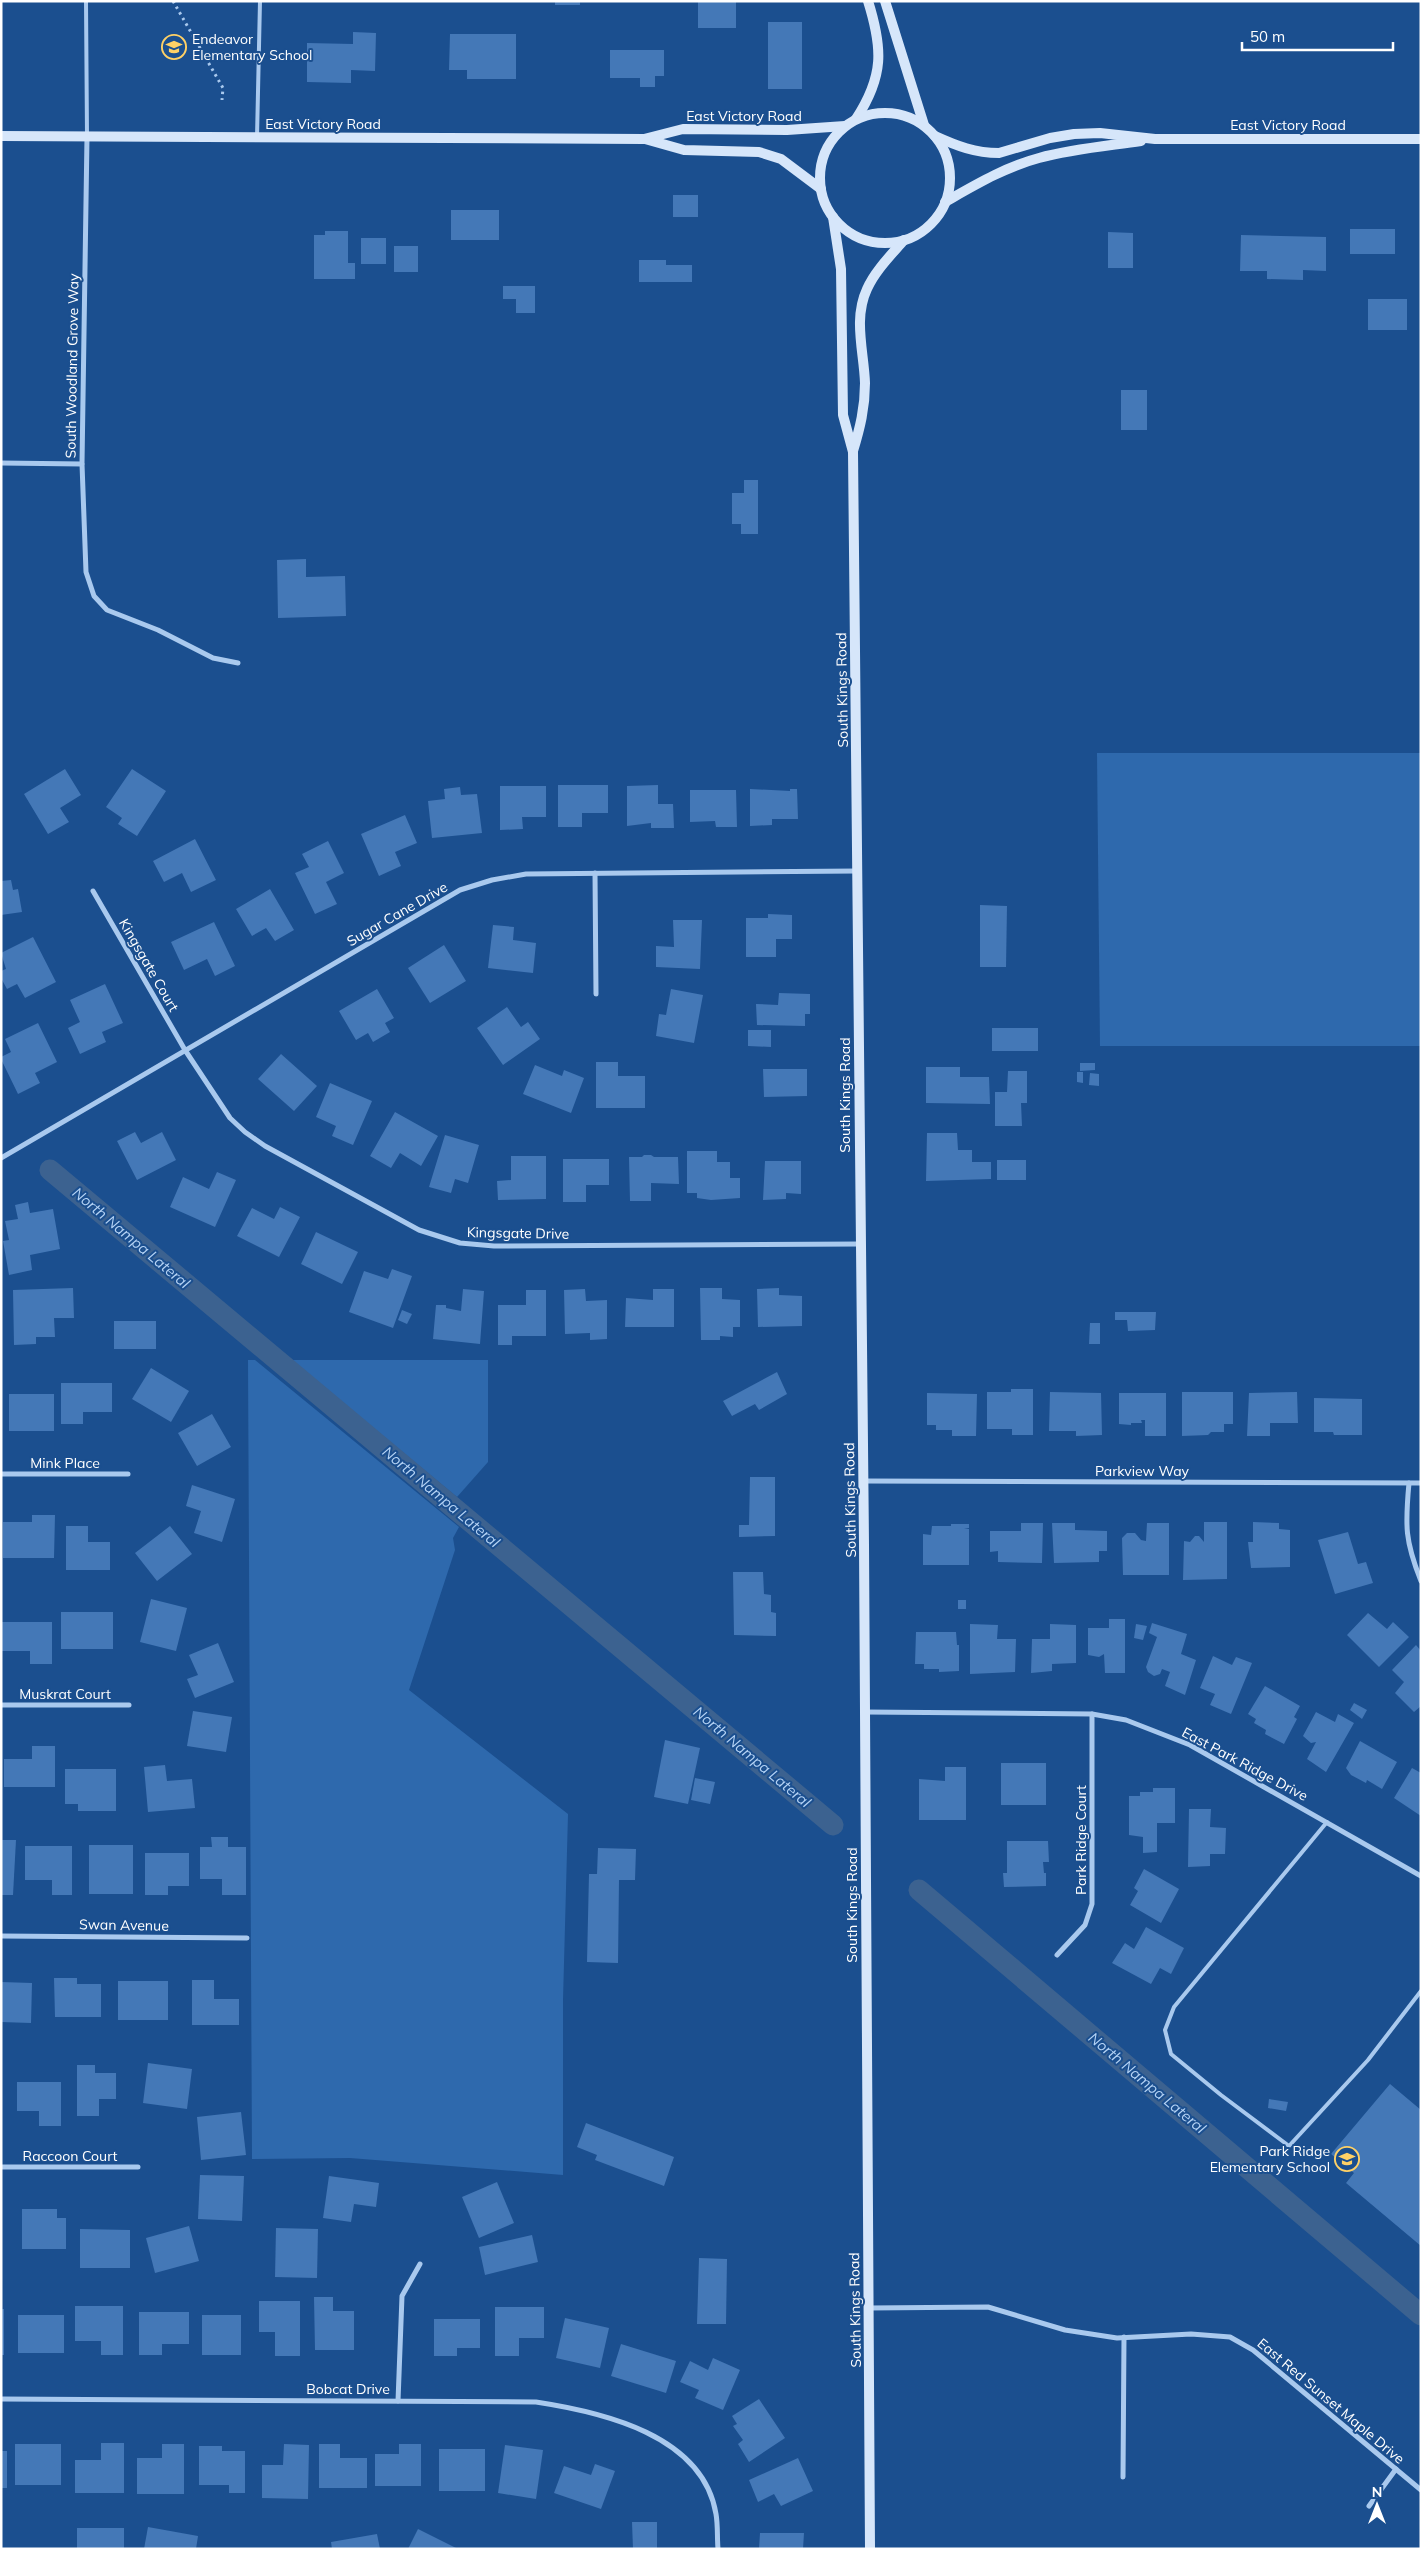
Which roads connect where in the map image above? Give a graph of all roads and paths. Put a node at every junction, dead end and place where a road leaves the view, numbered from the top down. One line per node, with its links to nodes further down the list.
1 (86, 1): 11 (lane)
2 (173, 1): 6 (path)
3 (260, 1): 13 (lane)
4 (868, 1): 7 (main road)
5 (885, 1): 8 (main road)
6 (222, 100)
7 (856, 119): 8 (main road); 9 (main road)
8 (924, 125): 12 (main road)
9 (845, 126): 14 (main road, East Victory Road); 17 (main road)
10 (1, 136): 11 (main road, East Victory Road)
11 (87, 136): 13 (main road, East Victory Road); 23 (street, South Woodland Grove Way)
12 (935, 136): 15 (main road, East Victory Road); 18 (main road)
13 (257, 137): 14 (main road, East Victory Road)
14 (644, 139): 17 (main road, East Victory Road)
15 (1155, 139): 16 (main road, East Victory Road); 18 (main road, East Victory Road)
16 (1421, 139)
17 (820, 189): 19 (main road)
18 (946, 202): 20 (main road)
19 (833, 217): 20 (main road); 21 (main road, South Kings Road)
20 (904, 240): 21 (main road, South Kings Road)
21 (853, 452): 25 (main road, South Kings Road)
22 (1, 463): 23 (street)
23 (82, 464): 24 (street, South Woodland Grove Way)
24 (238, 663)
25 (857, 871): 26 (street, Sugar Cane Drive); 31 (main road, South Kings Road)
26 (596, 873): 28 (street); 29 (street, Sugar Cane Drive)
27 (93, 891): 29 (street, Kingsgate Court)
28 (596, 994)
29 (185, 1050): 30 (street, Sugar Cane Drive); 31 (street, Kingsgate Drive)
30 (1, 1158)
31 (860, 1244): 34 (main road, South Kings Road)
32 (1, 1474): 33 (street, Mink Place)
33 (128, 1474)
34 (863, 1481): 35 (street, Parkview Way); 40 (main road, South Kings Road)
35 (1409, 1483): 36 (street, Parkview Way); 37 (street)
36 (1421, 1483)
37 (1421, 1581)
38 (1, 1705): 39 (street, Muskrat Court)
39 (129, 1705)
40 (865, 1712): 41 (street, East Park Ridge Drive); 51 (main road, South Kings Road)
41 (1092, 1714): 42 (street, East Park Ridge Drive); 46 (street, Park Ridge Court)
42 (1328, 1822): 43 (street, East Park Ridge Drive); 47 (lane)
43 (1421, 1876)
44 (1, 1936): 45 (street, Swan Avenue)
45 (248, 1938)
46 (1057, 1955)
47 (1421, 1991)
48 (1, 2167): 49 (street, Raccoon Court)
49 (138, 2167)
50 (420, 2264): 54 (street)
51 (868, 2308): 52 (street, East Red Sunset Maple Drive); 60 (main road, South Kings Road)
52 (1124, 2337): 55 (street, East Red Sunset Maple Drive); 56 (street)
53 (1, 2399): 54 (street, Bobcat Drive)
54 (398, 2401): 59 (street, Bobcat Drive)
55 (1396, 2469): 57 (street, East Red Sunset Maple Drive); 58 (street)
56 (1123, 2477)
57 (1421, 2490)
58 (1369, 2506)
59 (718, 2549)
60 (870, 2549)

